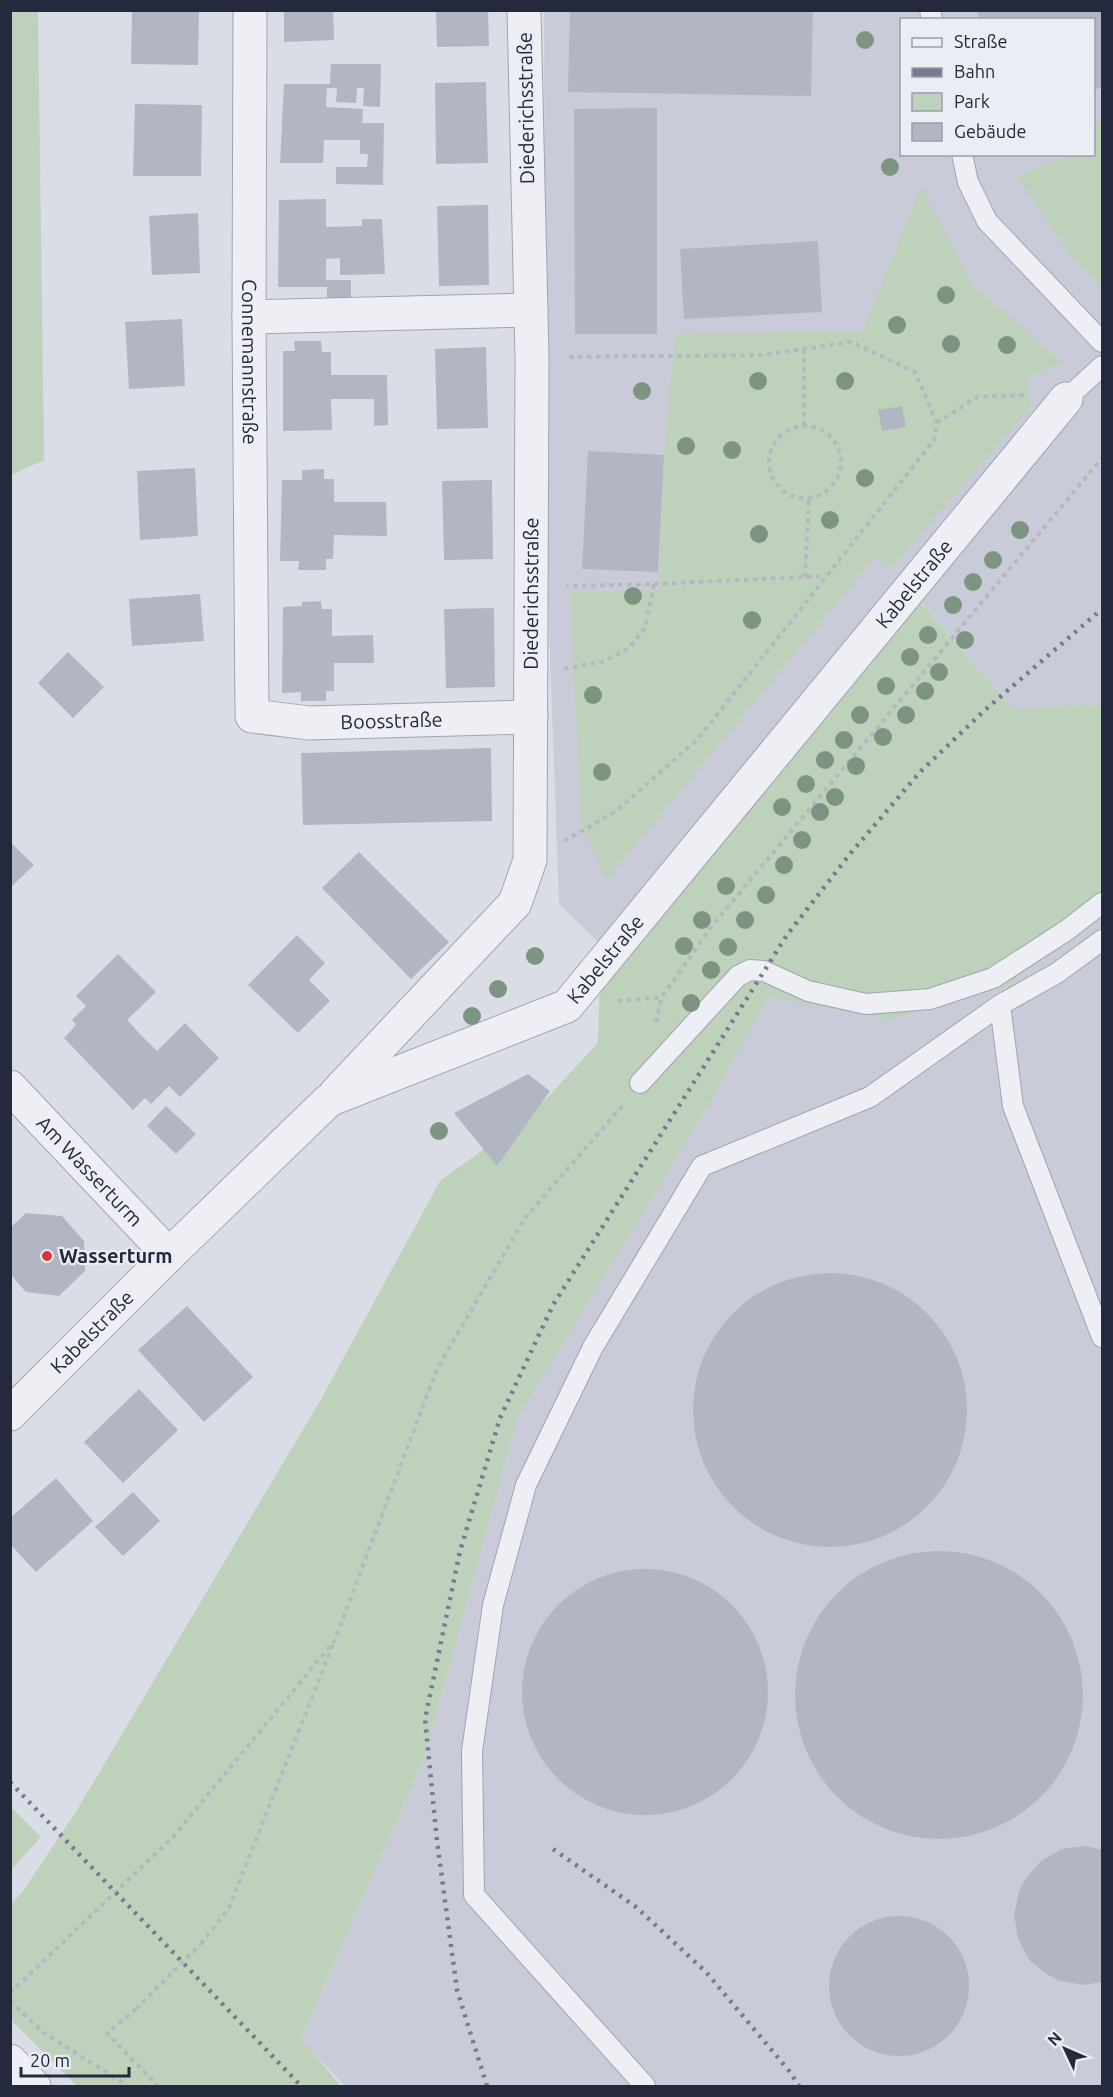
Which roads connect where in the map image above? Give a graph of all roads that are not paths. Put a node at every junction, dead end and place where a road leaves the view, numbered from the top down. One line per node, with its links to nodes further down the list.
1 (250, 10): 5 (street, Connemannstraße)
2 (524, 10): 4 (street, Diederichsstraße)
3 (962, 156): 6 (lane)
4 (531, 310): 5 (street); 10 (street, Diederichsstraße)
5 (249, 317): 9 (street, Connemannstraße)
6 (1102, 342)
7 (1102, 366): 8 (lane)
8 (1066, 399): 16 (street, Kabelstraße)
9 (252, 716): 10 (street, Boosstraße)
10 (531, 717): 16 (street, Diederichsstraße)
11 (1102, 903): 14 (lane)
12 (1102, 940): 13 (lane)
13 (1000, 1005): 18 (lane); 22 (lane)
14 (640, 1083)
15 (10, 1087): 17 (street, Am Wasserturm)
16 (329, 1101): 17 (street, Kabelstraße)
17 (169, 1255): 19 (street, Kabelstraße)
18 (1102, 1337)
19 (10, 1414)
20 (10, 2061): 21 (street)
21 (34, 2086)
22 (645, 2086)

